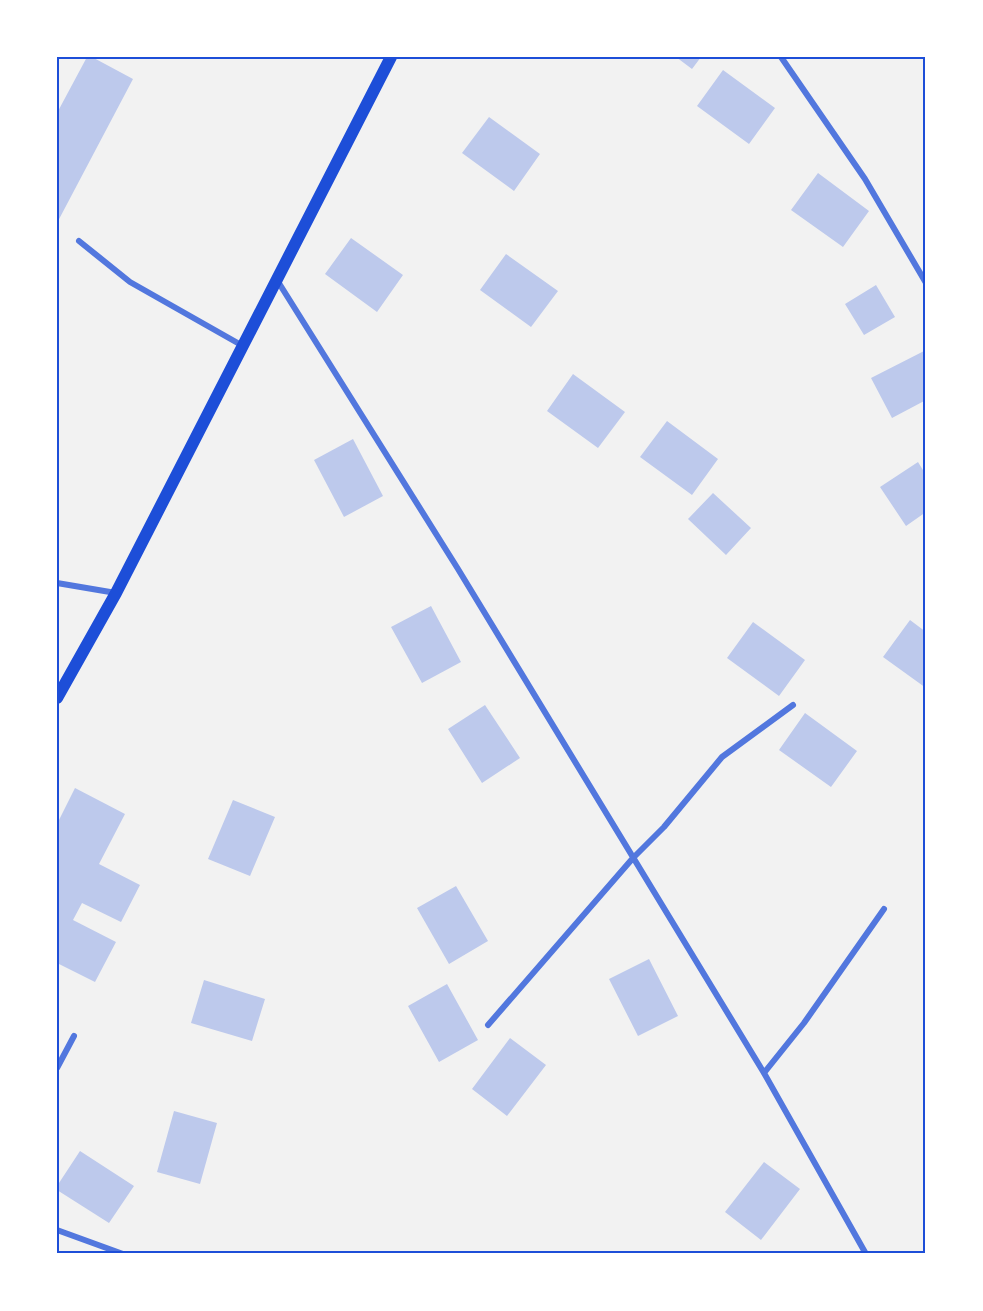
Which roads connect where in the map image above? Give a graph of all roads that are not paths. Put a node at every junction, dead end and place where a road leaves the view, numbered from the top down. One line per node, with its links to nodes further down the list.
1 (390, 57): 4 (main road)
2 (781, 57): 5 (street)
3 (79, 241): 6 (street)
4 (277, 279): 6 (main road); 11 (street)
5 (926, 283)
6 (243, 346): 8 (main road)
7 (57, 583): 8 (street)
8 (116, 593): 9 (main road)
9 (57, 698)
10 (793, 705): 11 (street)
11 (633, 858): 13 (street); 16 (street)
12 (884, 909): 16 (street)
13 (488, 1025)
14 (74, 1036): 15 (street)
15 (57, 1068)
16 (764, 1073): 19 (street)
17 (57, 1230): 18 (street)
18 (123, 1254)
19 (866, 1254)

